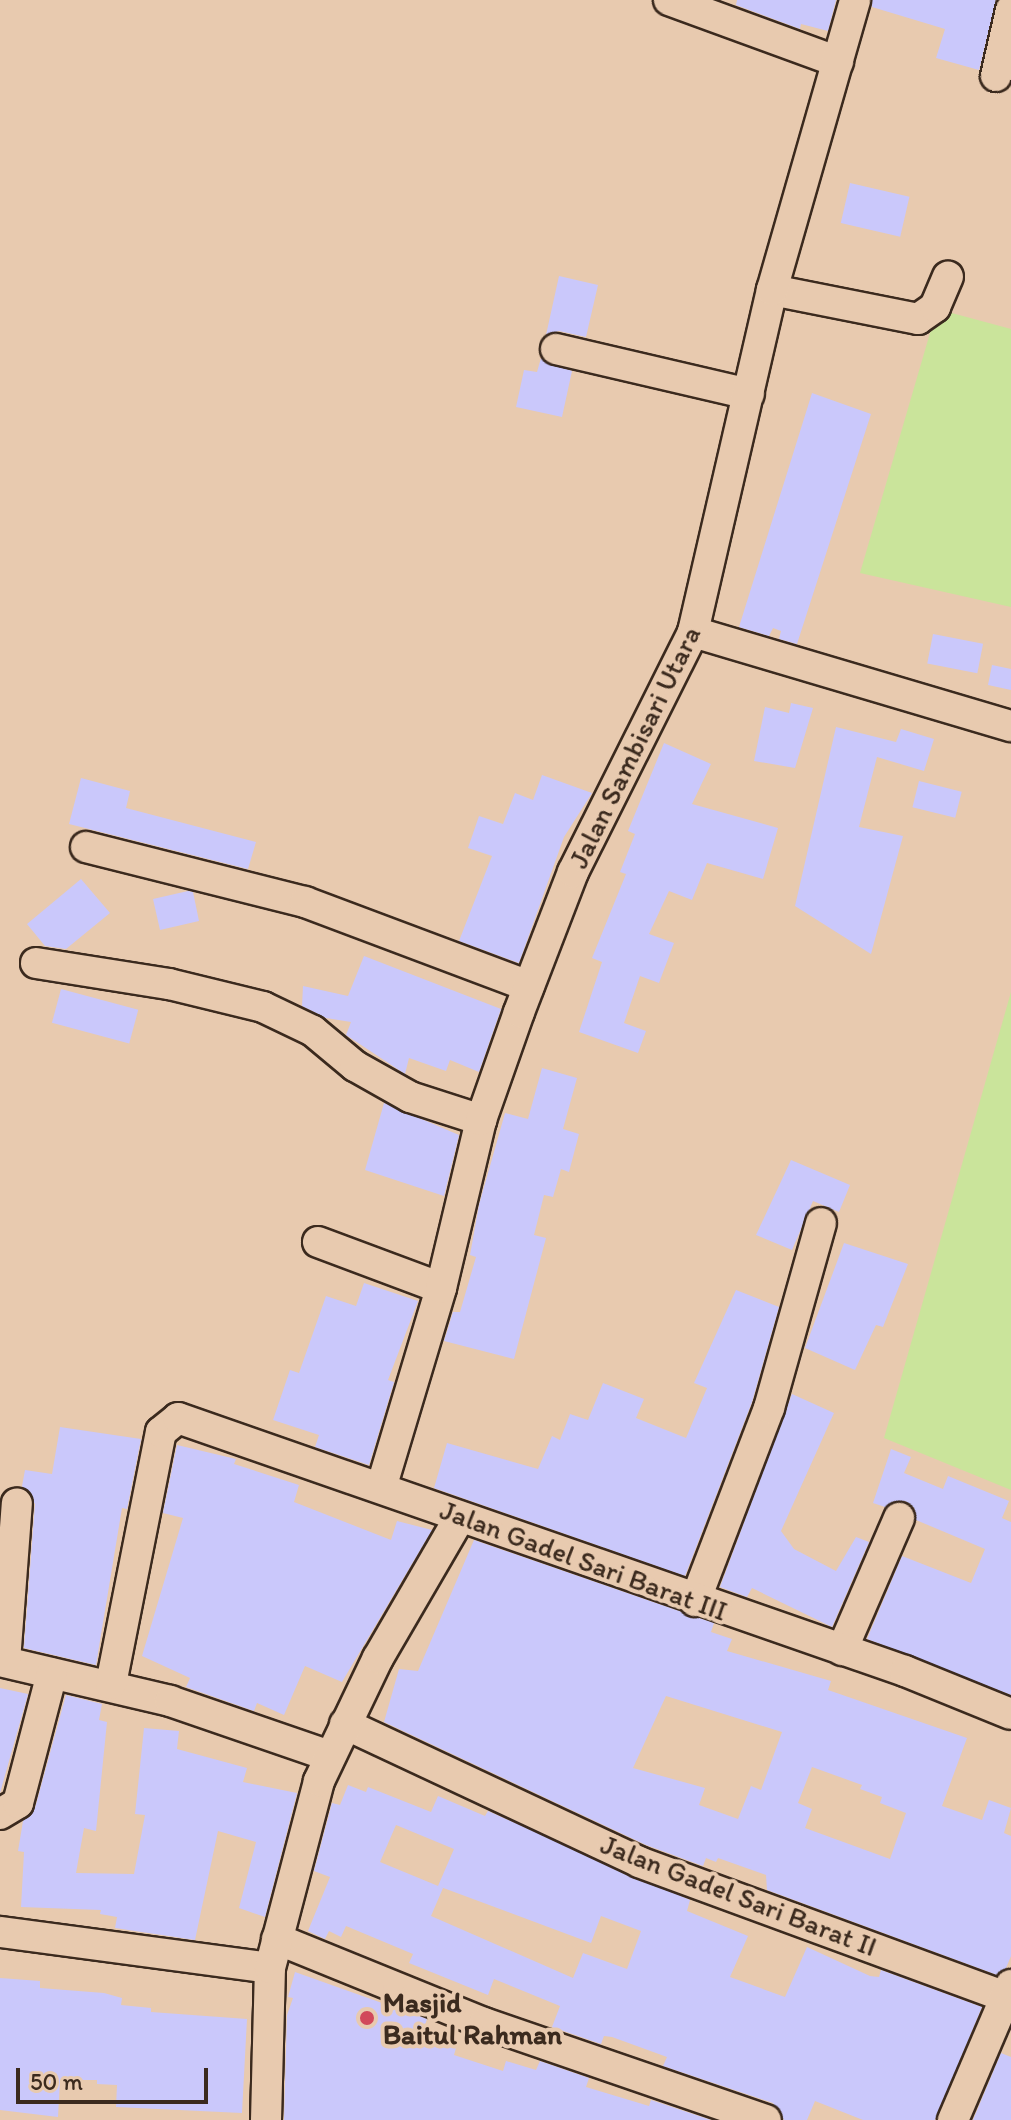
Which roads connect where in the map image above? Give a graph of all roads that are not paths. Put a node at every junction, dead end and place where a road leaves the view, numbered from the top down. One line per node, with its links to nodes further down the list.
1 (669, 0): 4 (street)
2 (855, 0): 4 (street, Jalan Sambisari Utara)
3 (1011, 10): 5 (street)
4 (838, 62): 7 (street, Jalan Sambisari Utara)
5 (996, 76)
6 (948, 277): 7 (street)
7 (772, 290): 9 (street, Jalan Sambisari Utara)
8 (556, 349): 9 (street)
9 (749, 394): 10 (street, Jalan Sambisari Utara)
10 (693, 632): 11 (street); 14 (street, Jalan Sambisari Utara)
11 (1011, 726)
12 (86, 847): 14 (street)
13 (36, 963): 15 (street)
14 (529, 986): 15 (street, Jalan Sambisari Utara)
15 (481, 1120): 18 (street, Jalan Sambisari Utara)
16 (821, 1223): 24 (street)
17 (318, 1242): 18 (street)
18 (441, 1288): 19 (street, Jalan Sambisari Utara)
19 (382, 1485): 21 (street, Jalan Gadel Sari Barat III); 28 (street, Jalan Gadel Sari Barat III)
20 (17, 1503): 23 (street)
21 (460, 1517): 24 (street, Jalan Gadel Sari Barat III); 30 (street)
22 (899, 1518): 25 (street)
23 (6, 1582): 26 (street)
24 (695, 1601): 25 (street, Jalan Gadel Sari Barat III)
25 (842, 1650): 29 (street, Jalan Gadel Sari Barat III)
26 (2, 1661): 27 (street)
27 (52, 1673): 28 (street); 32 (street)
28 (111, 1684): 31 (street)
29 (1011, 1714)
30 (345, 1724): 31 (street); 36 (street, Jalan Gadel Sari Barat II)
31 (330, 1756): 34 (street)
32 (0, 1814)
33 (0, 1932): 35 (street)
34 (277, 1939): 35 (street); 38 (street)
35 (270, 1968): 37 (street)
36 (1008, 1991): 39 (street, Jalan Gadel Sari Barat II)
37 (266, 2120)
38 (766, 2120)
39 (953, 2120)

